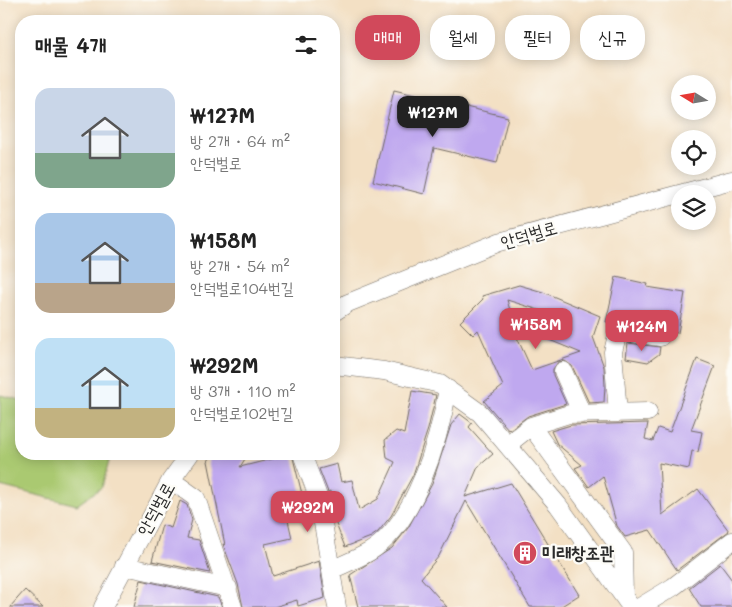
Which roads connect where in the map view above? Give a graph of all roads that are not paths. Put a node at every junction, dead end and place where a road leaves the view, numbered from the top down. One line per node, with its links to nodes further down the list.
1 (732, 180): 2 (street, 안덕벌로)
2 (340, 308)
3 (660, 337): 8 (street)
4 (340, 366): 6 (street)
5 (563, 371): 9 (street)
6 (448, 389): 11 (street); 17 (street)
7 (648, 412): 8 (street)
8 (618, 413): 9 (street)
9 (582, 414): 10 (street)
10 (531, 426): 11 (street); 19 (street)
11 (507, 445): 19 (street)
12 (186, 460): 14 (street, 안덕벌로)
13 (304, 460): 17 (street)
14 (171, 480): 16 (street, 안덕벌로); 18 (street)
15 (732, 541): 23 (street)
16 (124, 566): 18 (street); 21 (street, 안덕벌로)
17 (331, 570): 20 (street)
18 (228, 588): 22 (street)
19 (628, 602)
20 (332, 606)
21 (102, 607)
22 (233, 607)
23 (640, 607)

